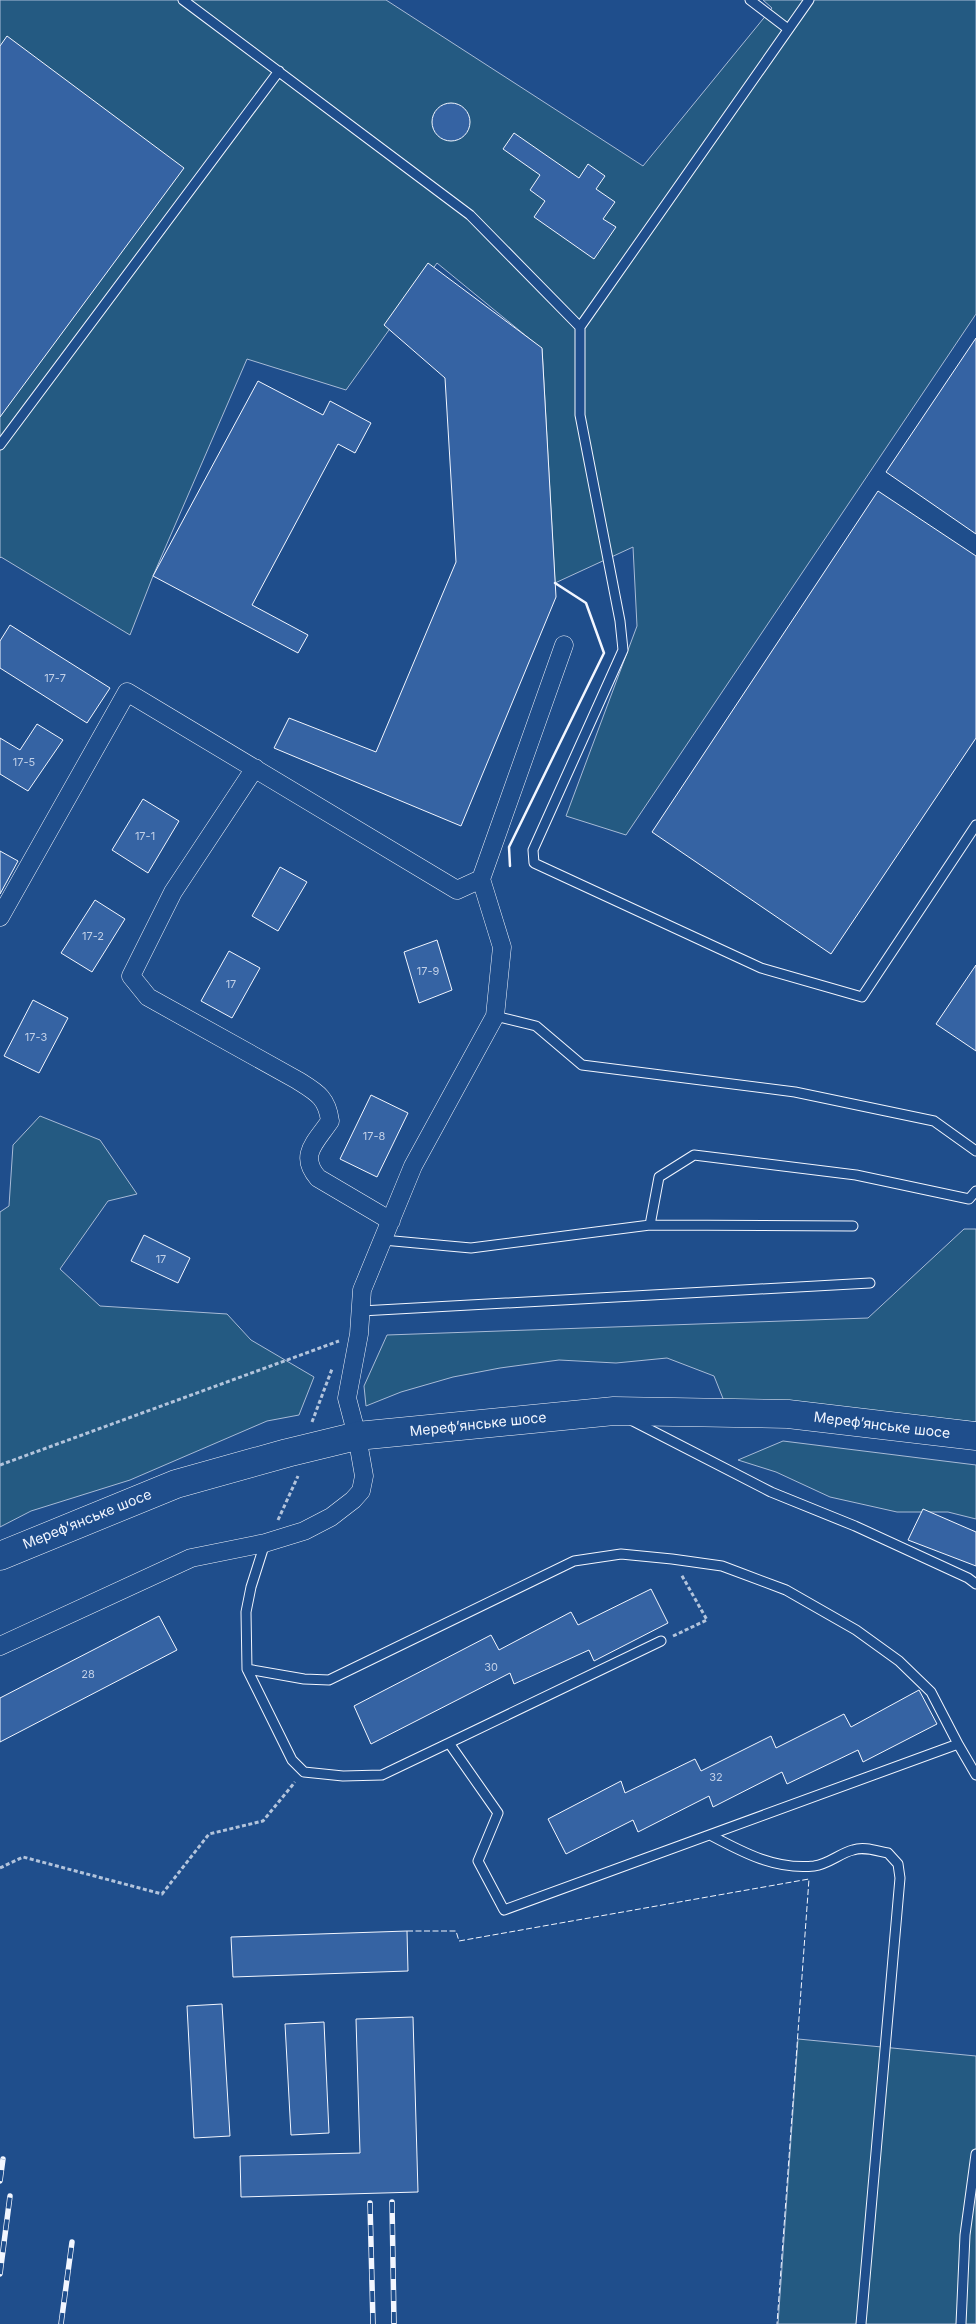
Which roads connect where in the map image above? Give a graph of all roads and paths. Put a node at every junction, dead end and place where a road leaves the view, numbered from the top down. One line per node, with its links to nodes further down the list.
1 (183, 0): 5 (lane)
2 (750, 0): 4 (lane)
3 (810, 0): 4 (lane)
4 (788, 29): 6 (lane)
5 (279, 71): 6 (lane); 7 (lane)
6 (580, 327): 10 (lane)
7 (0, 445)
8 (564, 645): 11 (street)
9 (255, 768): 11 (street); 12 (street); 16 (street)
10 (976, 825)
11 (481, 880): 13 (street)
12 (0, 917)
13 (495, 1016): 14 (lane); 16 (street)
14 (976, 1151)
15 (976, 1191): 17 (lane)
16 (391, 1221): 19 (street)
17 (650, 1226): 18 (lane); 19 (lane)
18 (853, 1226)
19 (383, 1240): 21 (street)
20 (870, 1283): 21 (lane)
21 (361, 1311): 26 (street)
22 (340, 1348): 28 (path)
23 (333, 1367): 25 (path)
24 (614, 1411): 26 (highway, Мереф’янське шосе); 27 (highway, Мереф’янське шосе); 33 (lane)
25 (312, 1422)
26 (357, 1436): 30 (street); 31 (highway, Мереф’янське шосе)
27 (976, 1436)
28 (0, 1465)
29 (298, 1476): 30 (path)
30 (265, 1543): 35 (street); 36 (lane)
31 (0, 1556)
32 (672, 1558): 34 (path); 36 (lane); 38 (lane)
33 (976, 1584)
34 (661, 1641): 37 (lane)
35 (0, 1646)
36 (247, 1669): 39 (lane)
37 (449, 1743): 39 (lane); 41 (lane)
38 (958, 1744): 40 (lane); 41 (lane)
39 (304, 1772): 42 (path)
40 (976, 1775)
41 (712, 1836): 44 (lane)
42 (0, 1868)
43 (976, 2154): 45 (lane)
44 (861, 2324)
45 (961, 2324)

